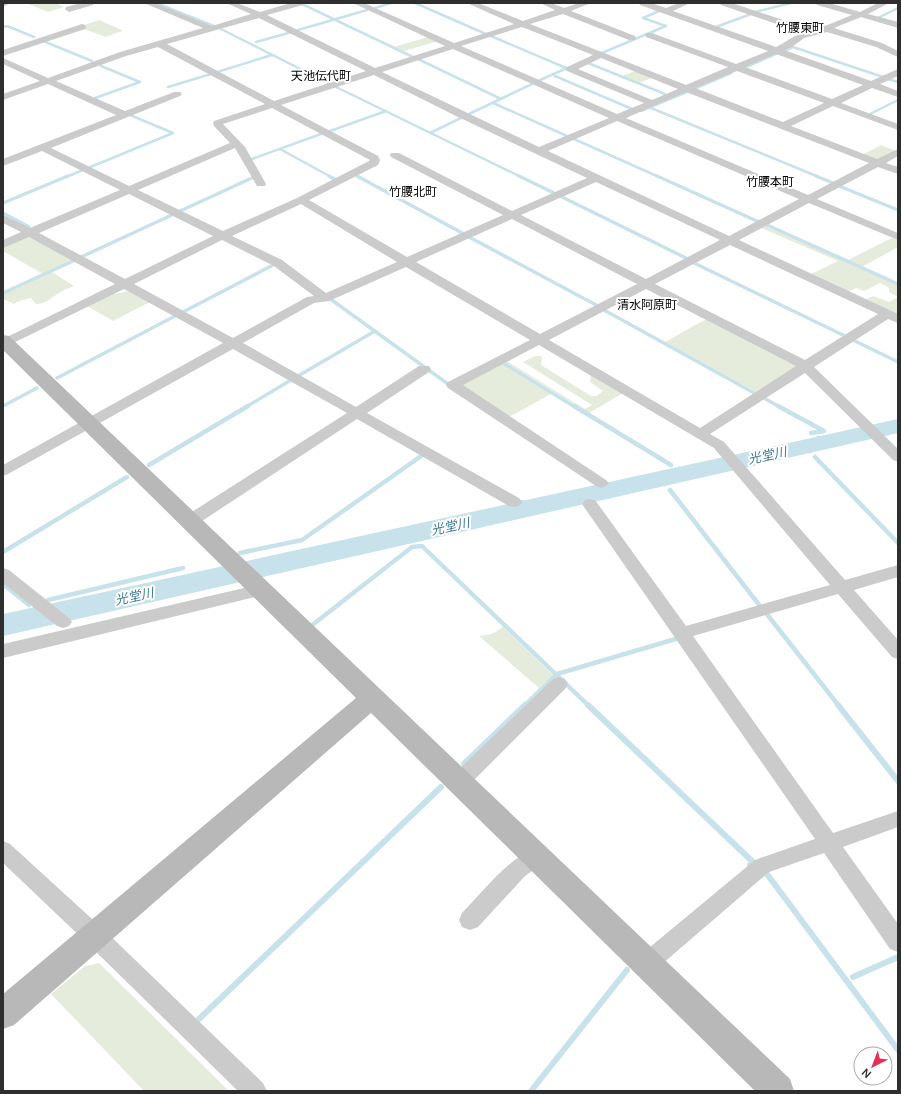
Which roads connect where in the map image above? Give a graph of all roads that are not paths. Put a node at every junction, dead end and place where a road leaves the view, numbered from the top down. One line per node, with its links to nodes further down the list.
1 (6, 3): 15 (street)
2 (90, 3): 16 (street)
3 (148, 3): 24 (street)
4 (230, 3): 19 (street)
5 (300, 3): 19 (street)
6 (357, 3): 30 (street)
7 (471, 3): 21 (street)
8 (544, 3): 17 (street)
9 (587, 3): 17 (street)
10 (643, 3): 18 (street)
11 (686, 3): 18 (street)
12 (724, 3): 26 (street)
13 (820, 3): 20 (street)
14 (885, 3): 20 (street)
15 (3, 4)
16 (69, 9)
17 (563, 11): 21 (street); 28 (street)
18 (666, 11): 31 (street)
19 (260, 15): 24 (street); 37 (street)
20 (860, 15): 22 (street); 25 (street)
21 (522, 24): 30 (street); 34 (street)
22 (898, 25)
23 (82, 27): 32 (street)
24 (212, 29): 29 (street)
25 (827, 29): 26 (street); 33 (street)
26 (813, 33): 31 (street)
27 (649, 35): 36 (street)
28 (632, 38)
29 (160, 44): 39 (street); 47 (street)
30 (453, 46): 37 (street); 49 (street)
31 (776, 51): 36 (street); 40 (street)
32 (3, 53)
33 (898, 54)
34 (601, 55): 41 (street); 45 (street)
35 (3, 61): 39 (street)
36 (737, 67): 41 (street); 46 (street)
37 (375, 72): 47 (street); 54 (street)
38 (898, 72): 40 (street)
39 (48, 81): 44 (street); 48 (street)
40 (871, 84): 43 (street); 46 (street)
41 (687, 88): 45 (street); 50 (street)
42 (177, 94): 48 (street)
43 (898, 94)
44 (3, 97)
45 (652, 103): 49 (street)
46 (832, 103): 50 (street); 51 (street)
47 (272, 104): 52 (street); 64 (street)
48 (125, 115): 53 (street)
49 (618, 118): 54 (street); 63 (street)
50 (783, 126): 58 (street)
51 (898, 127)
52 (236, 144): 61 (street); 62 (street)
53 (43, 148): 57 (street); 62 (street)
54 (539, 151): 60 (street)
55 (898, 152): 58 (street)
56 (395, 155): 65 (street)
57 (3, 163)
58 (877, 163): 59 (street); 63 (street)
59 (898, 171)
60 (596, 178): 65 (street); 70 (street)
61 (261, 184)
62 (128, 189): 67 (street); 68 (street)
63 (809, 199): 69 (street); 70 (street)
64 (301, 200): 68 (street); 72 (street)
65 (513, 215): 72 (street); 73 (street)
66 (3, 218): 67 (street)
67 (30, 233): 71 (street); 74 (street)
68 (222, 236): 74 (street); 75 (street)
69 (898, 237)
70 (730, 240): 73 (street); 76 (street)
71 (3, 244)
72 (406, 262): 75 (street); 77 (street)
73 (646, 284): 77 (street); 80 (street)
74 (124, 285): 78 (street); 79 (street)
75 (325, 298): 79 (street)
76 (892, 316): 80 (street)
77 (539, 340): 84 (street); 87 (street)
78 (4, 342): 83 (street)
79 (232, 343): 82 (street); 83 (street)
80 (806, 366): 84 (street); 85 (street)
81 (424, 369): 82 (street)
82 (356, 413): 88 (street); 90 (street)
83 (88, 423): 86 (street); 90 (street)
84 (700, 434): 94 (street)
85 (898, 457)
86 (3, 471)
87 (601, 483)
88 (514, 502)
89 (590, 504): 96 (street)
90 (190, 521): 93 (street)
91 (898, 571): 94 (street)
92 (3, 574): 95 (street)
93 (247, 577): 97 (street); 100 (street)
94 (842, 587): 96 (street); 98 (street)
95 (63, 622)
96 (682, 633): 103 (street)
97 (3, 651)
98 (898, 652)
99 (559, 684): 101 (street)
100 (372, 698): 101 (street); 107 (street)
101 (458, 782): 105 (street)
102 (898, 819): 103 (street)
103 (829, 843): 108 (street); 109 (street)
104 (3, 850): 107 (street)
105 (536, 857): 106 (street); 109 (street)
106 (470, 920)
107 (95, 936): 110 (street); 111 (street)
108 (898, 942)
109 (646, 964): 112 (street)
110 (3, 1014)
111 (255, 1091)
112 (778, 1091)

